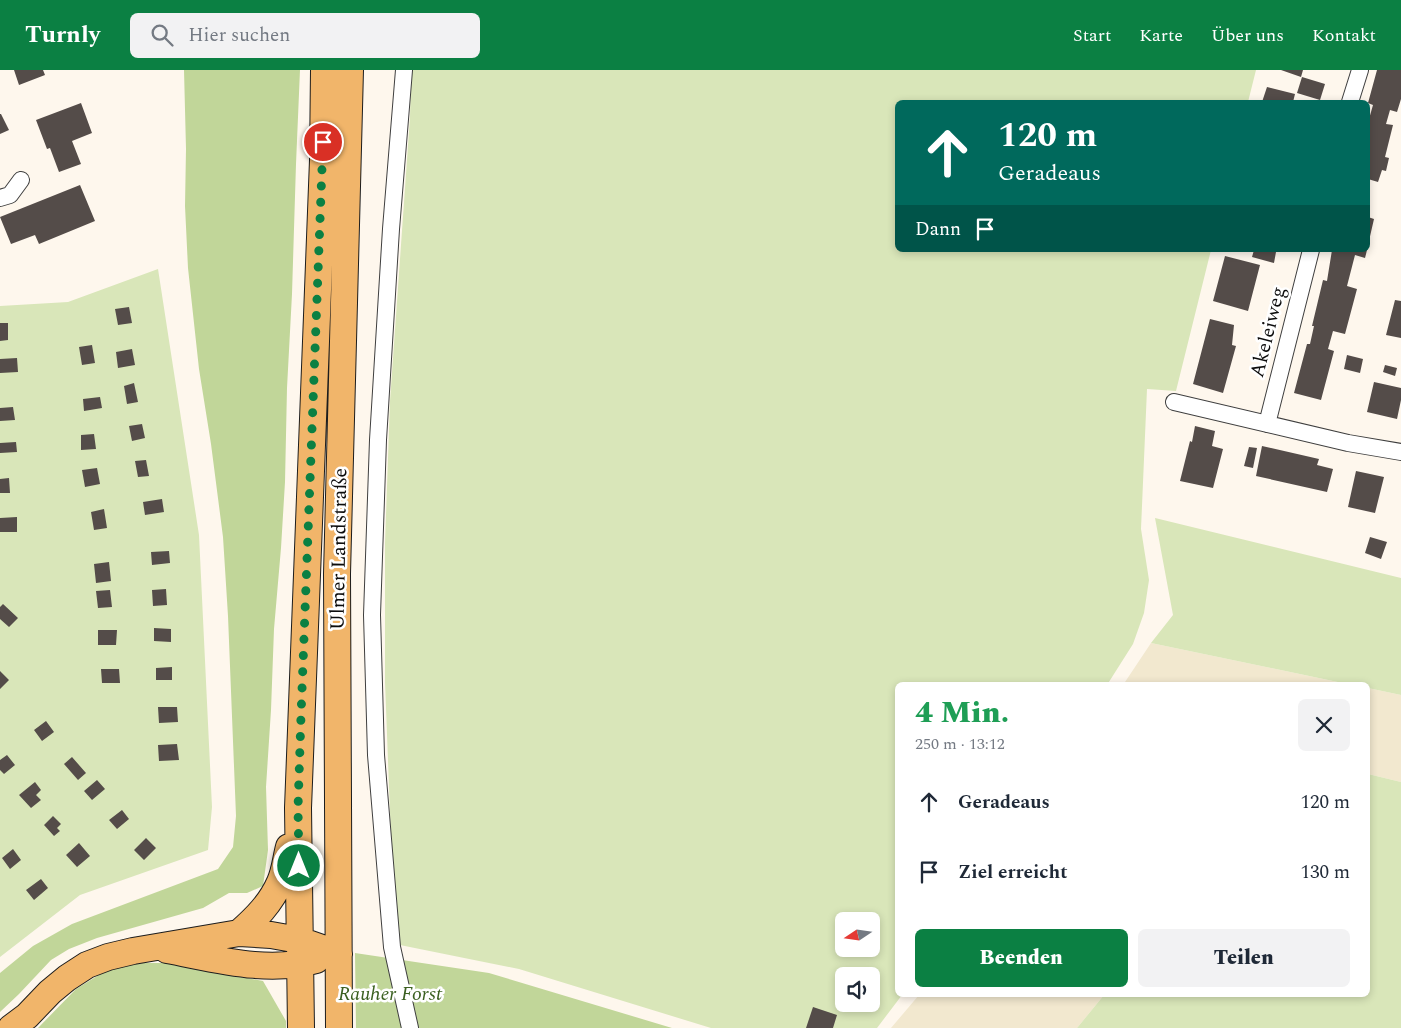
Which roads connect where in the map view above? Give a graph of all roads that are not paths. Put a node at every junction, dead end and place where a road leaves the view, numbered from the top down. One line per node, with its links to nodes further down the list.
1 (324, 70): 12 (main road, Ulmer Landstraße)
2 (350, 70): 16 (main road, Ulmer Landstraße)
3 (404, 70): 20 (street)
4 (1360, 70): 5 (street)
5 (1351, 100)
6 (21, 180): 7 (street)
7 (0, 198)
8 (1310, 252): 10 (street, Akeleiweg)
9 (1174, 402): 10 (street)
10 (1268, 424): 11 (street)
11 (1401, 452)
12 (298, 808): 13 (main road); 15 (main road, Ulmer Landstraße)
13 (239, 933): 14 (main road); 15 (main road)
14 (155, 948): 15 (main road); 17 (main road)
15 (300, 953): 16 (main road); 18 (main road, Ulmer Landstraße)
16 (339, 954): 19 (main road, Ulmer Landstraße)
17 (20, 1024)
18 (301, 1028)
19 (339, 1028)
20 (410, 1028)

